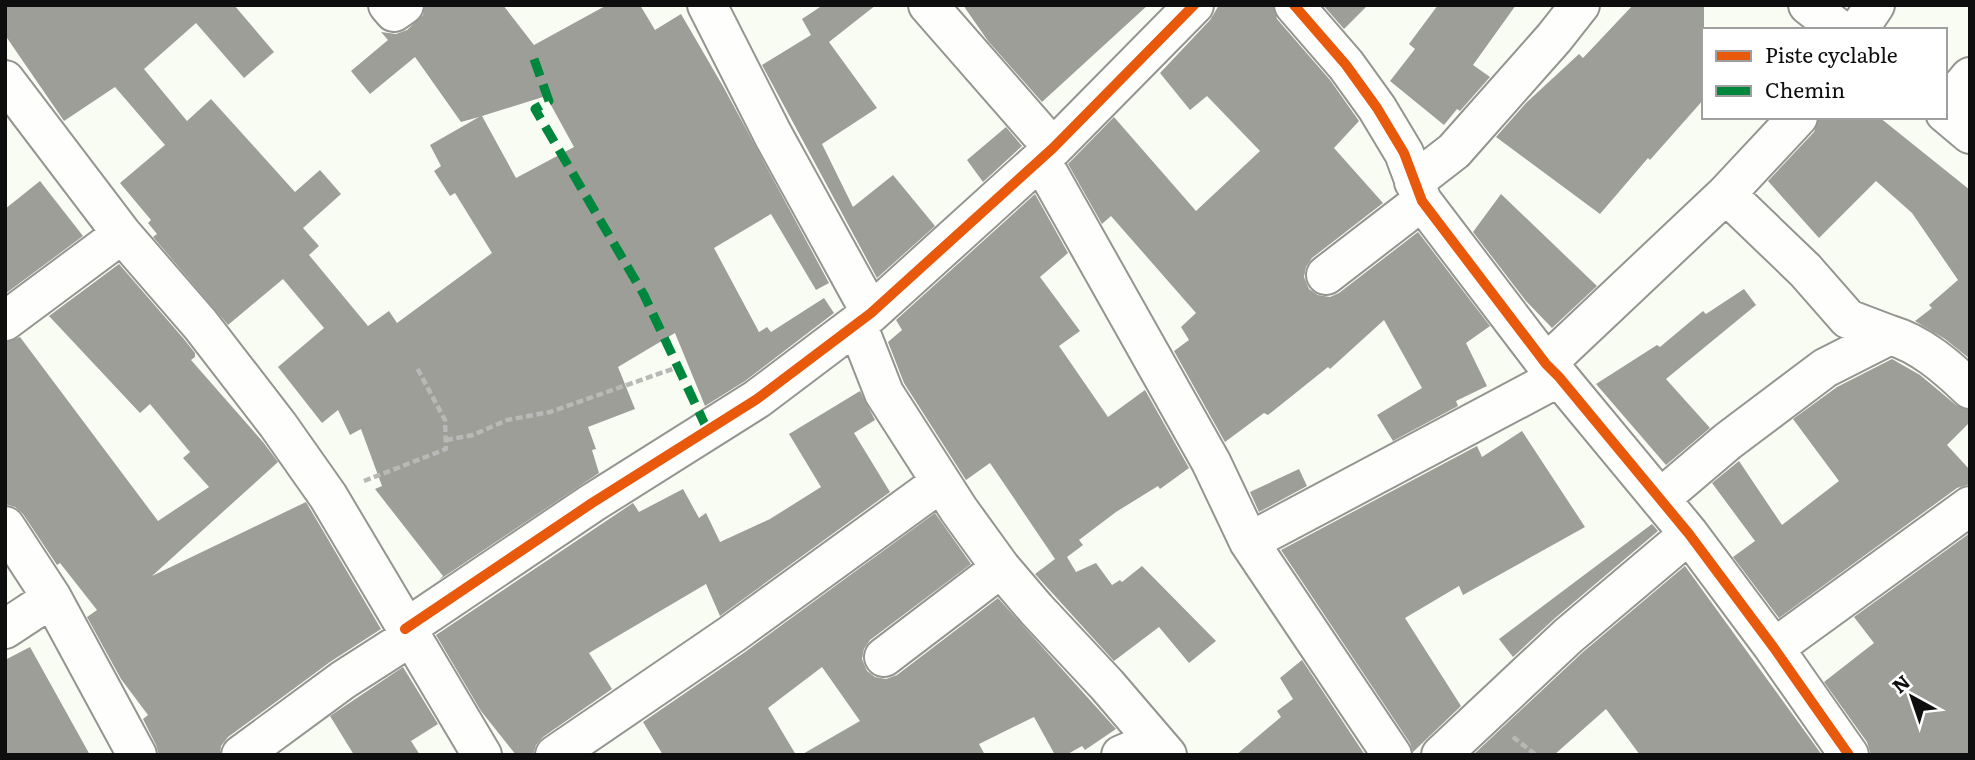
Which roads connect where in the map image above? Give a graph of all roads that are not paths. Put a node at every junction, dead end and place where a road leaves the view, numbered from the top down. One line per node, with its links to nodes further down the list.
1 (388, 5): 2 (street)
2 (404, 5)
3 (707, 5): 23 (street)
4 (928, 5): 18 (street)
5 (1194, 5): 18 (street)
6 (1294, 5): 19 (street)
7 (1580, 5): 19 (street)
8 (1808, 5): 10 (street)
9 (1875, 5): 11 (street)
10 (1837, 28)
11 (1859, 28)
12 (1970, 76): 14 (street)
13 (8, 90): 21 (street)
14 (1947, 105)
15 (1947, 115): 17 (street)
16 (1796, 119): 20 (street)
17 (1970, 134)
18 (1047, 154): 23 (street); 33 (street)
19 (1418, 191): 22 (street); 26 (street)
20 (1726, 194): 25 (street); 26 (street)
21 (122, 234): 24 (street); 37 (street)
22 (1326, 275)
23 (864, 319): 28 (street); 37 (street)
24 (5, 321)
25 (1891, 335): 27 (street); 29 (street)
26 (1552, 371): 29 (street); 33 (street)
27 (1970, 389)
28 (940, 483): 34 (street); 44 (street)
29 (1661, 498): 32 (street)
30 (1970, 506): 38 (street)
31 (5, 526): 35 (street)
32 (1689, 534): 38 (street); 46 (street)
33 (1249, 542): 45 (street)
34 (1001, 568): 39 (street); 40 (street)
35 (52, 598): 36 (street); 41 (street)
36 (5, 629)
37 (407, 633): 42 (street); 43 (street)
38 (1774, 648): 47 (street)
39 (884, 657)
40 (1147, 750)
41 (137, 755)
42 (241, 755)
43 (482, 755)
44 (555, 755)
45 (1392, 755)
46 (1441, 755)
47 (1849, 755)

